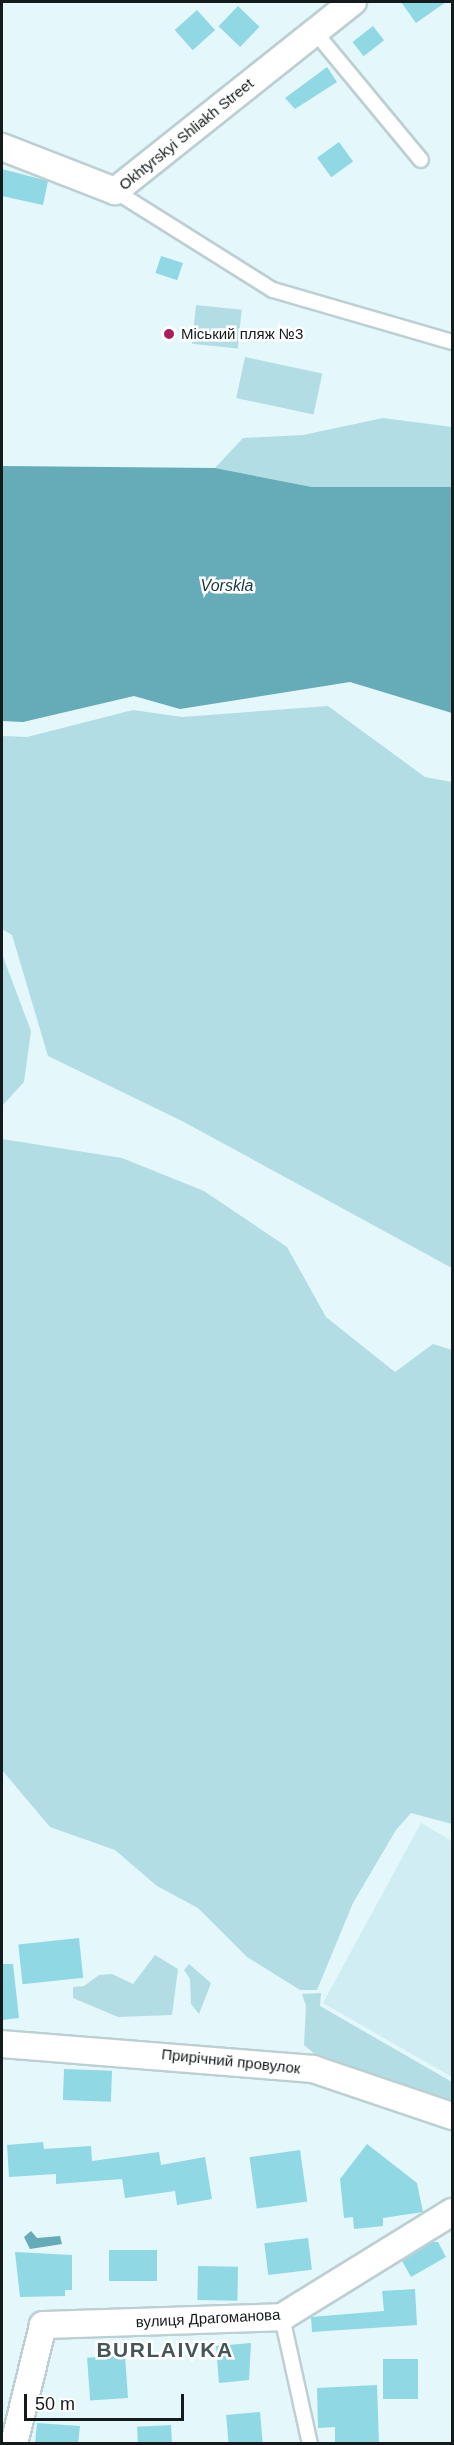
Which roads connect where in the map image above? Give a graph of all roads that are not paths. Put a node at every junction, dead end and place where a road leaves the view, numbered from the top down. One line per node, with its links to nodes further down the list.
1 (353, 2): 2 (street, Okhtyrskyi Shliakh Street)
2 (315, 32): 4 (lane); 5 (street, Okhtyrskyi Shliakh Street)
3 (2, 147): 5 (street, Okhtyrskyi Shliakh Street)
4 (421, 160)
5 (115, 191): 6 (lane)
6 (453, 342)
7 (2, 2044): 8 (street, Прирічний провулок)
8 (453, 2116)
9 (453, 2212): 10 (street, вулиця Драгоманова)
10 (282, 2317): 11 (street, вулиця Драгоманова); 12 (lane)
11 (14, 2444)
12 (310, 2444)

